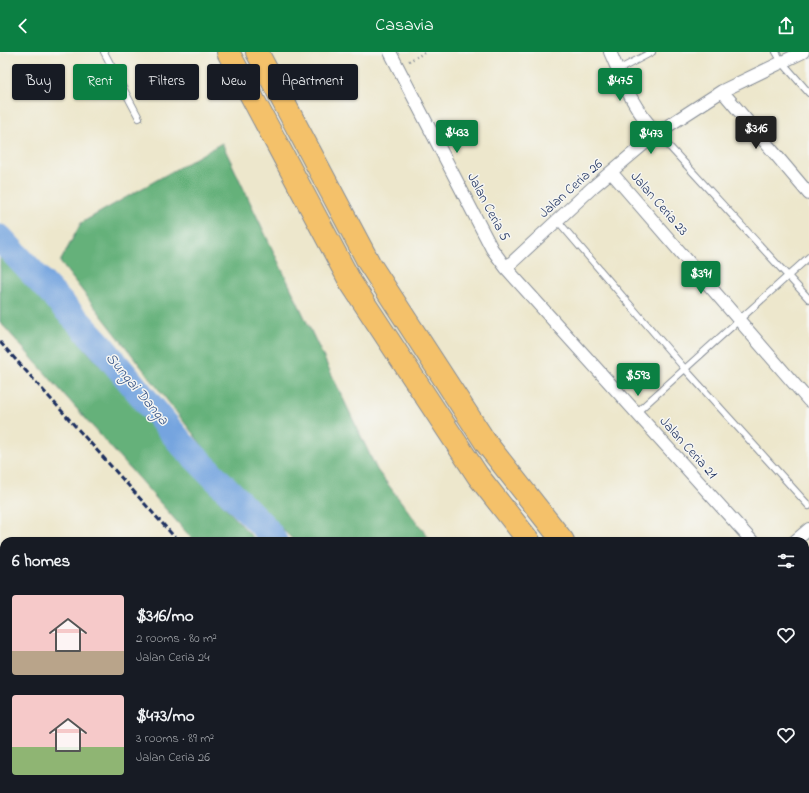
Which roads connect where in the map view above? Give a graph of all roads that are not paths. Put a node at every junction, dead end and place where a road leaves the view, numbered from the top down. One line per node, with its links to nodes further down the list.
1 (104, 52): 12 (lane)
2 (228, 52): 27 (highway)
3 (257, 52): 28 (highway)
4 (390, 52): 18 (street, Jalan Ceria 5)
5 (610, 52): 9 (street)
6 (652, 52): 9 (lane)
7 (803, 52): 8 (street, Jalan Ceria 26)
8 (779, 57): 10 (street, Jalan Ceria 26); 11 (lane)
9 (618, 70): 13 (street)
10 (722, 91): 13 (street, Jalan Ceria 26); 15 (street)
11 (809, 93)
12 (139, 118)
13 (657, 133): 14 (street, Jalan Ceria 26); 19 (lane)
14 (611, 172): 16 (street, Jalan Ceria 26); 21 (street, Jalan Ceria 23)
15 (809, 194)
16 (557, 220): 18 (street, Jalan Ceria 26); 22 (lane)
17 (809, 256): 19 (lane)
18 (506, 268): 24 (street, Jalan Ceria 21)
19 (788, 276): 20 (lane); 21 (lane)
20 (809, 299)
21 (739, 320): 22 (lane); 23 (street, Jalan Ceria 23)
22 (685, 369): 24 (lane); 25 (lane)
23 (809, 401)
24 (636, 413): 29 (street, Jalan Ceria 21)
25 (809, 506)
26 (809, 529): 30 (street)
27 (525, 537)
28 (560, 537)
29 (748, 537)
30 (800, 537)

